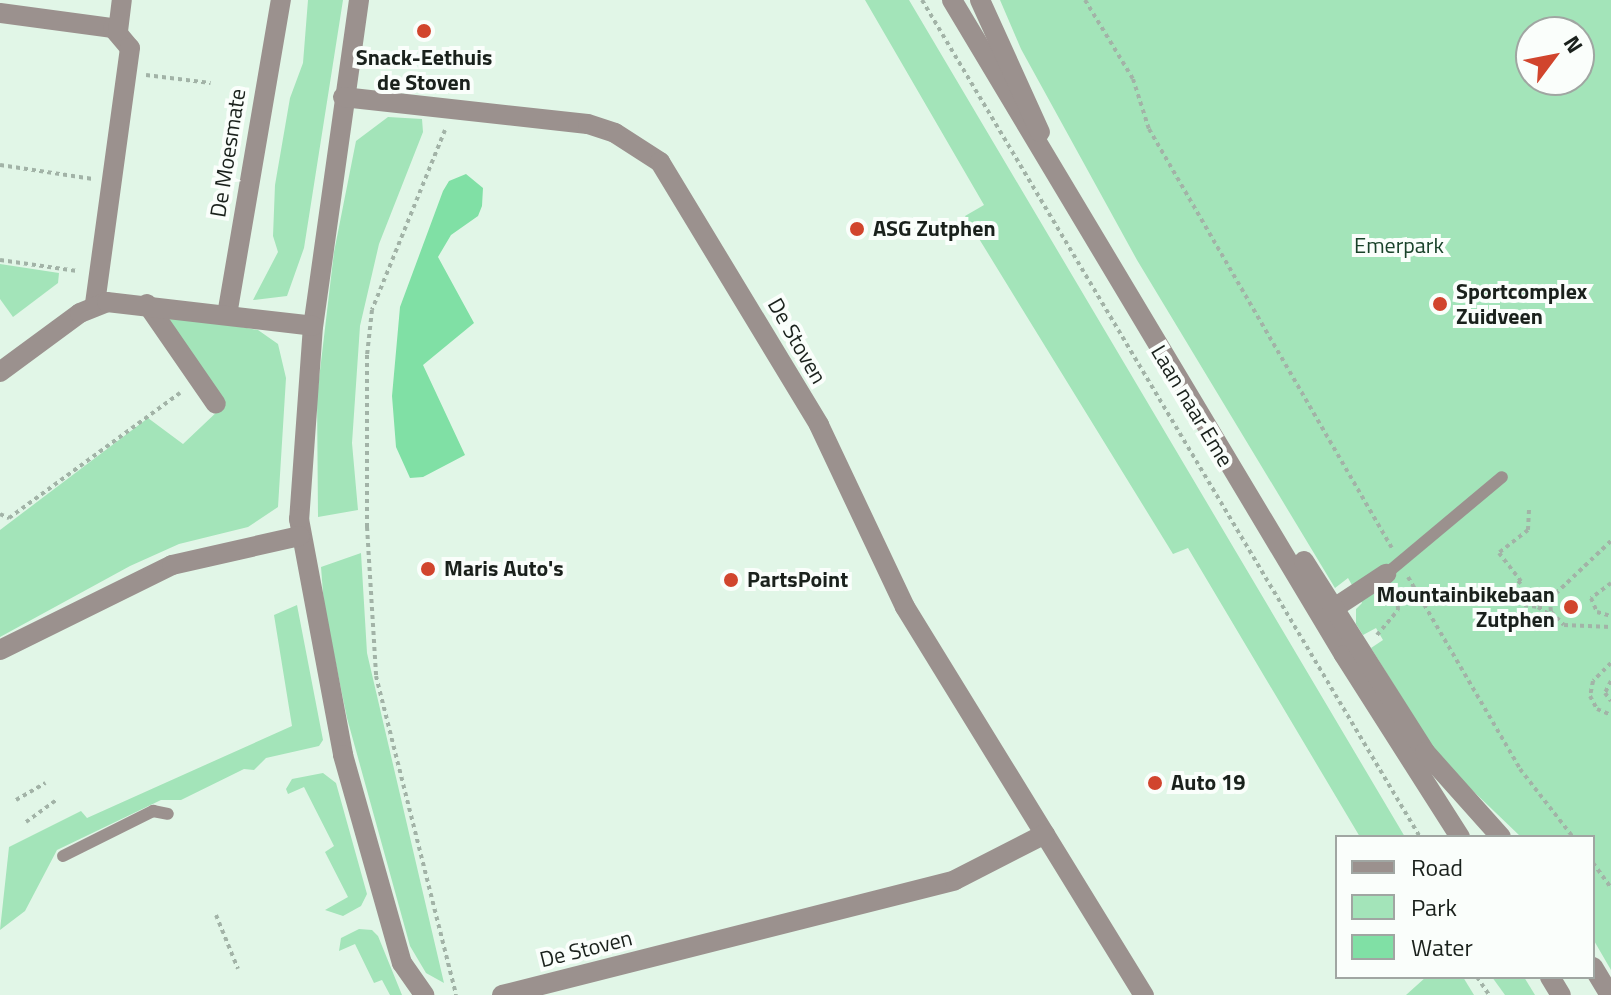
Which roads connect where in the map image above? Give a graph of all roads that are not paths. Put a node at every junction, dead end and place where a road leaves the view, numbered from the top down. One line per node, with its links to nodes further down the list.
1 (122, 0): 7 (street)
2 (281, 0): 12 (street, De Moesmate)
3 (359, 0): 8 (street)
4 (952, 0): 9 (street, Laan naar Eme)
5 (980, 0): 9 (street, Laan naar Eme)
6 (0, 13): 7 (street)
7 (118, 31): 11 (street)
8 (343, 97): 13 (street); 22 (street, De Stoven)
9 (1071, 202): 19 (street, Laan naar Eme)
10 (147, 304): 11 (street); 12 (street); 15 (street)
11 (95, 305): 14 (street)
12 (227, 315): 13 (street)
13 (313, 326): 17 (street)
14 (0, 372)
15 (216, 404)
16 (1502, 477): 18 (lane)
17 (300, 536): 20 (street); 27 (street)
18 (1393, 568): 19 (street)
19 (1329, 612): 23 (street, Laan naar Eme); 24 (street, Laan naar Eme)
20 (0, 650)
21 (168, 814): 25 (lane)
22 (1045, 834): 28 (street, De Stoven); 29 (street, De Stoven)
23 (1459, 835)
24 (1499, 835)
25 (63, 856)
26 (1595, 970): 30 (street)
27 (424, 995)
28 (502, 995)
29 (1144, 995)
30 (1610, 995)

